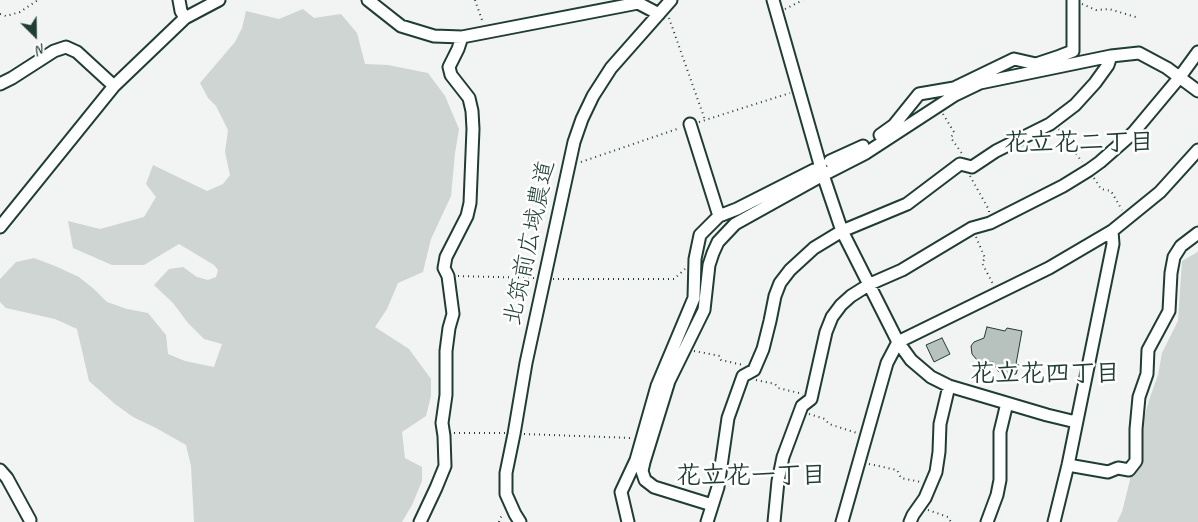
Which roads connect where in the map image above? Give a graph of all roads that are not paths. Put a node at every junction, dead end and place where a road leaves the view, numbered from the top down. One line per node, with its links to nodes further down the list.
1 (179, 0): 7 (street)
2 (219, 0): 7 (street)
3 (368, 0): 8 (street)
4 (773, 0): 18 (street)
5 (1073, 1): 17 (street)
6 (665, 7): 8 (street); 36 (street, 北筑前広域農道)
7 (185, 18): 13 (street)
8 (462, 37): 35 (street)
9 (1198, 52): 11 (street)
10 (1111, 56): 11 (street); 18 (street); 21 (street)
11 (1179, 78): 14 (street); 26 (street)
12 (0, 84): 13 (street)
13 (114, 86): 20 (street)
14 (1198, 91)
15 (690, 124): 19 (street)
16 (1198, 150): 22 (street)
17 (830, 161)
18 (819, 172): 19 (street); 21 (street); 24 (street)
19 (720, 216): 25 (street)
20 (0, 227)
21 (842, 231): 26 (street); 33 (street)
22 (1112, 231): 27 (street); 30 (street)
23 (1198, 233): 31 (street)
24 (708, 272): 25 (street); 33 (street)
25 (695, 274): 37 (street)
26 (870, 284): 27 (street); 39 (street)
27 (898, 342): 28 (street); 40 (street)
28 (949, 386): 29 (street); 41 (street)
29 (1007, 403): 30 (street); 42 (street)
30 (1076, 422): 31 (street)
31 (1068, 465): 43 (street)
32 (0, 470): 34 (street)
33 (712, 504): 38 (street)
34 (30, 520)
35 (420, 522)
36 (520, 522)
37 (628, 522)
38 (706, 522)
39 (774, 522)
40 (842, 522)
41 (910, 522)
42 (987, 522)
43 (1054, 522)

